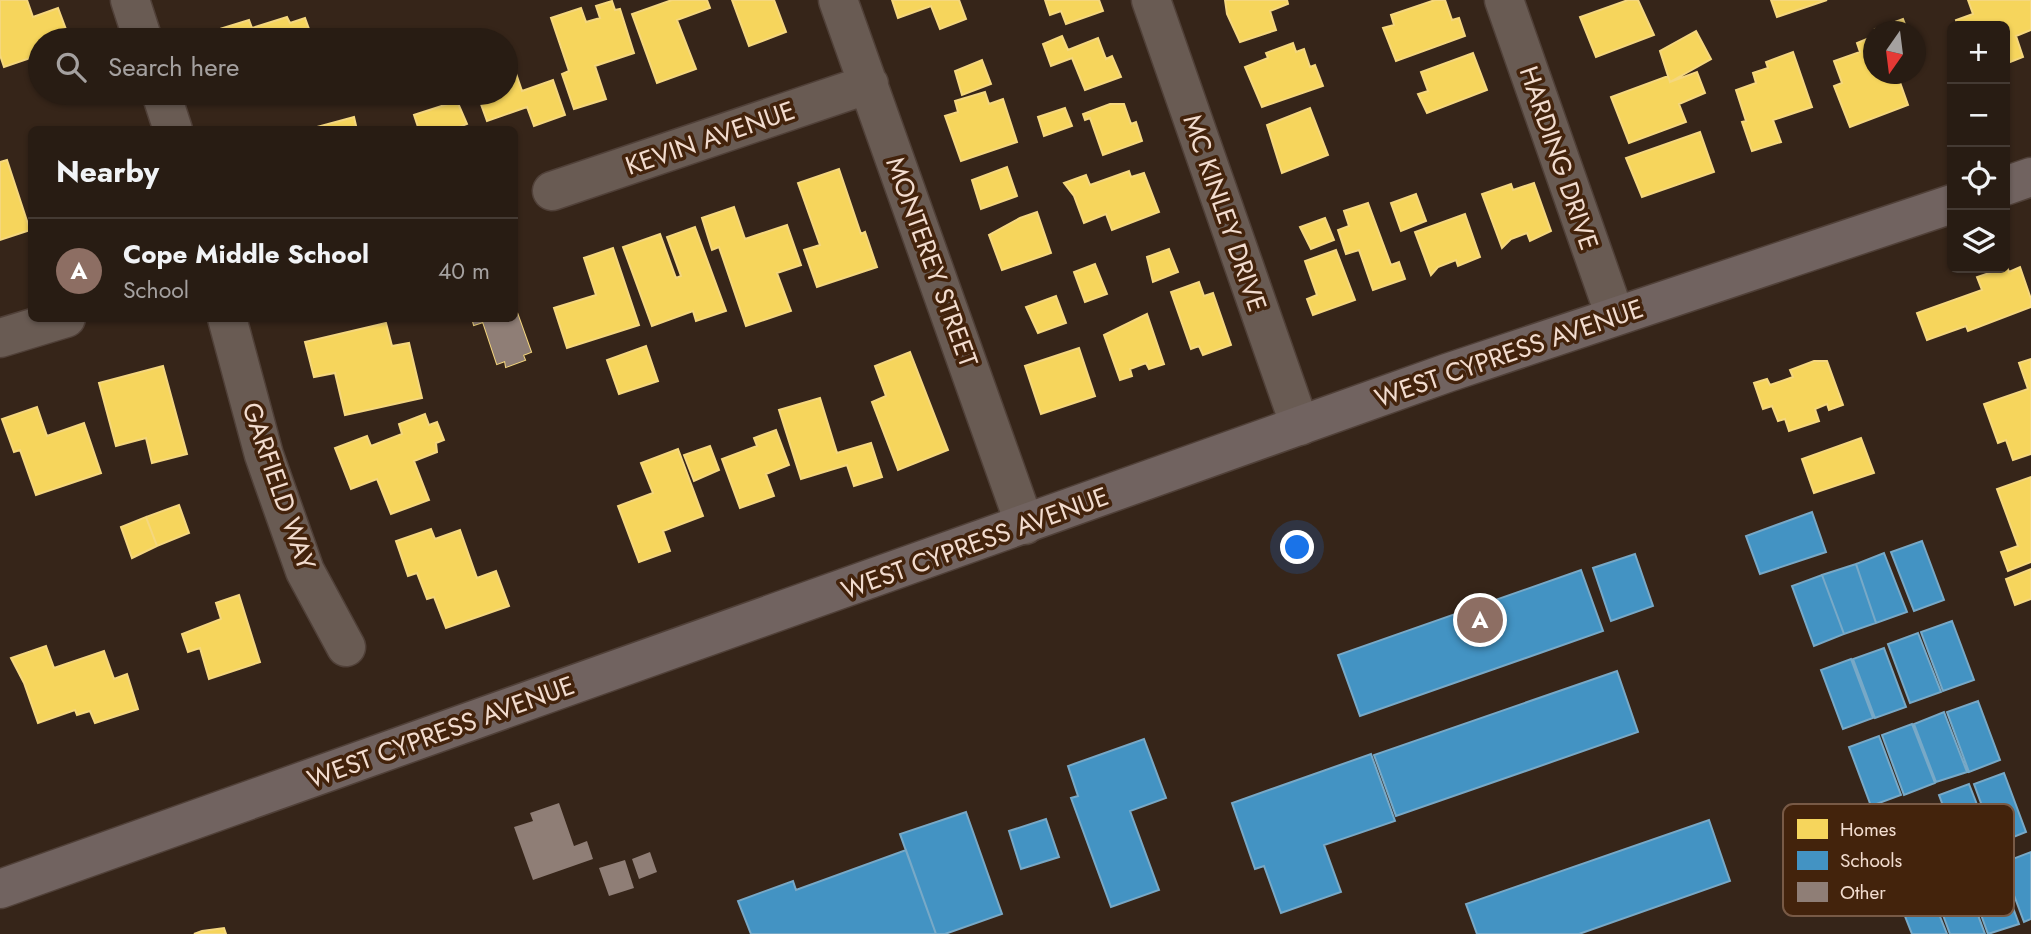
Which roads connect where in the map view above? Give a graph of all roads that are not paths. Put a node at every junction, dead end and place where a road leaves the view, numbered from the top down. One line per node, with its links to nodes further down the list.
1 (130, 0): 5 (street)
2 (838, 0): 6 (street, MONTEREY STREET)
3 (1151, 0): 17 (street, MC KINLEY DRIVE)
4 (1504, 0): 13 (street, HARDING DRIVE)
5 (139, 28)
6 (869, 84): 11 (street, KEVIN AVENUE); 18 (street, MONTEREY STREET)
7 (165, 105): 8 (street)
8 (172, 126)
9 (2031, 177): 10 (main road)
10 (2010, 184)
11 (552, 191)
12 (1947, 206): 13 (main road, WEST CYPRESS AVENUE)
13 (1615, 316): 17 (main road, WEST CYPRESS AVENUE)
14 (53, 322): 16 (street)
15 (228, 322): 19 (street, GARFIELD WAY)
16 (0, 338)
17 (1300, 426): 18 (main road, WEST CYPRESS AVENUE)
18 (1025, 525): 20 (main road, WEST CYPRESS AVENUE)
19 (346, 647)
20 (0, 889)

